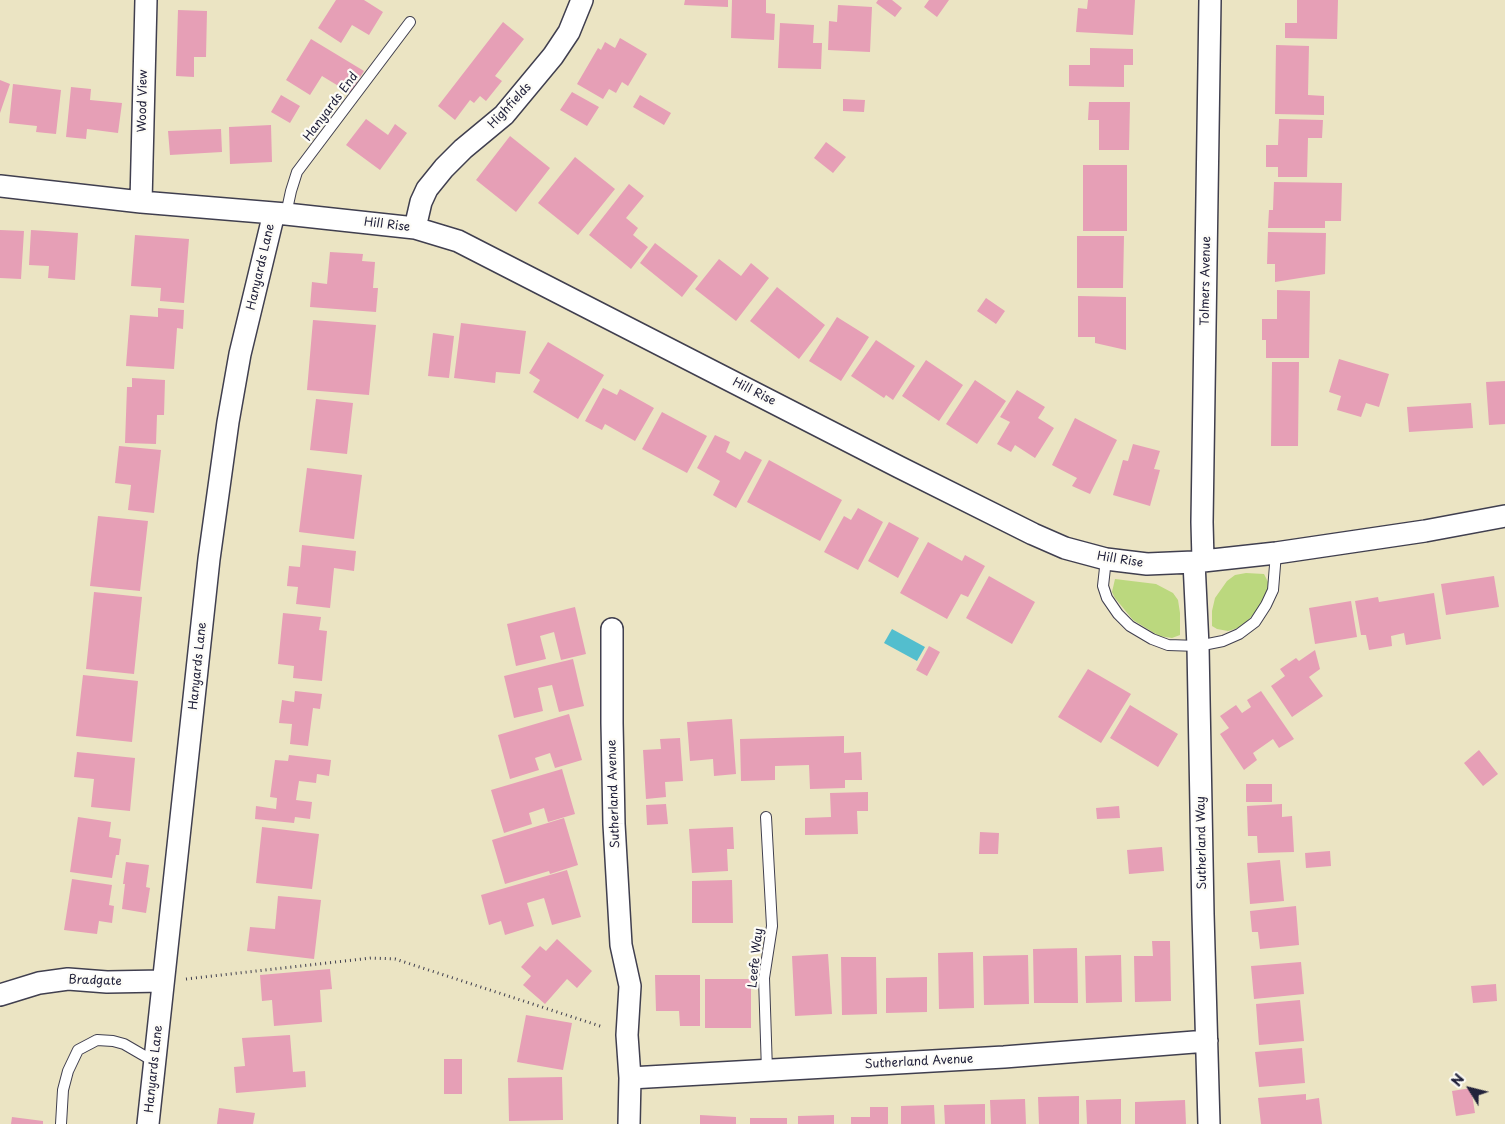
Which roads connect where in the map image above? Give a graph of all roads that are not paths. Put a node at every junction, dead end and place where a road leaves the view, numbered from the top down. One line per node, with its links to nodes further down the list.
1 (146, 0): 6 (street, Wood View)
2 (582, 0): 8 (street, Highfields)
3 (1210, 0): 12 (street, Tolmers Avenue)
4 (410, 22): 7 (lane, Hanyards End)
5 (0, 186): 6 (street, Hill Rise)
6 (141, 202): 7 (street, Hill Rise)
7 (280, 214): 8 (street, Hill Rise); 16 (street, Hanyards Lane)
8 (415, 228): 11 (street, Hill Rise)
9 (1505, 516): 10 (street, Hill Rise)
10 (1276, 554): 12 (street, Hill Rise); 14 (lane)
11 (1106, 559): 12 (street, Hill Rise); 14 (lane)
12 (1199, 562): 14 (street, Sutherland Way)
13 (612, 629): 21 (street, Sutherland Avenue)
14 (1198, 646): 18 (street, Sutherland Way)
15 (766, 817): 20 (lane, Leefe Way)
16 (163, 981): 17 (street, Bradgate); 19 (street, Hanyards Lane)
17 (0, 995)
18 (1207, 1041): 20 (street, Sutherland Avenue); 25 (street, Sutherland Way)
19 (156, 1062): 22 (lane); 23 (street, Hanyards Lane)
20 (767, 1071): 21 (street, Sutherland Avenue)
21 (630, 1078): 24 (street, Sutherland Avenue)
22 (61, 1124)
23 (148, 1124)
24 (629, 1124)
25 (1209, 1124)

